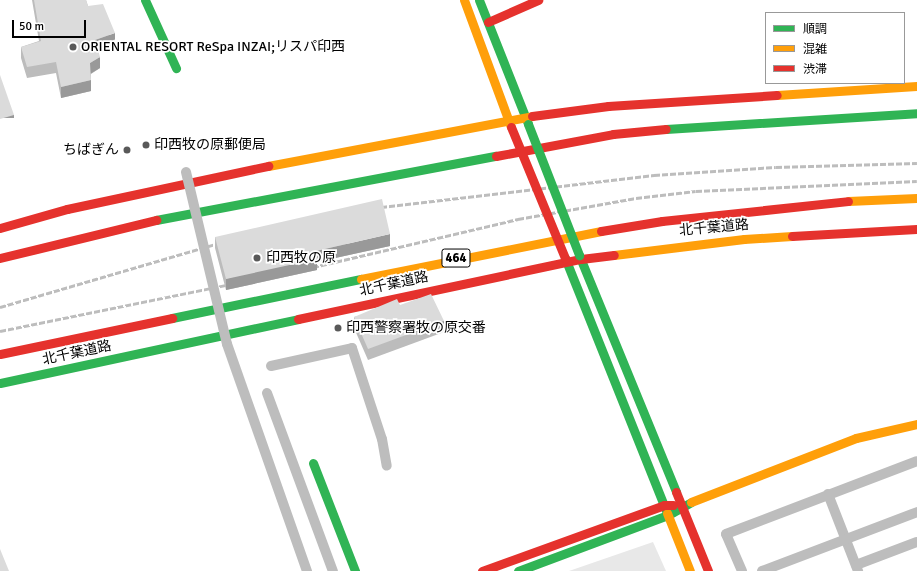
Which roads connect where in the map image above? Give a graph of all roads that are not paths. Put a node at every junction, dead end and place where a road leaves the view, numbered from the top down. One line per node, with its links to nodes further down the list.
1 (145, 0): 6 (main road)
2 (464, 0): 10 (main road)
3 (479, 0): 5 (main road)
4 (538, 0): 5 (main road)
5 (488, 22): 9 (main road)
6 (176, 68)
7 (917, 86): 9 (main road)
8 (917, 114): 18 (main road)
9 (526, 120): 10 (main road); 17 (main road, bridge)
10 (510, 124): 13 (main road); 19 (main road, bridge)
11 (186, 172): 38 (street, bridge)
12 (917, 198): 20 (main road, 北千葉道路 / 464)
13 (67, 209): 14 (main road); 16 (main road)
14 (0, 228)
15 (917, 229): 17 (main road, 北千葉道路 / 464)
16 (0, 235)
17 (580, 257): 19 (main road, 北千葉道路 / 464); 32 (main road)
18 (0, 258)
19 (566, 260): 21 (main road, 北千葉道路 / 464); 31 (main road)
20 (0, 354)
21 (88, 365): 23 (main road); 24 (main road, 北千葉道路 / 464)
22 (271, 366): 29 (street)
23 (15, 369)
24 (0, 383)
25 (267, 393): 39 (street)
26 (917, 424): 32 (main road)
27 (917, 461): 30 (street)
28 (313, 463): 40 (main road)
29 (387, 466)
30 (828, 494): 35 (street); 45 (street)
31 (664, 505): 32 (main road); 34 (main road); 41 (main road)
32 (682, 505): 34 (main road); 44 (main road)
33 (917, 512): 35 (street)
34 (668, 515): 42 (main road); 43 (main road)
35 (846, 540): 37 (street); 46 (street)
36 (917, 542): 37 (street)
37 (857, 568)
38 (307, 571)
39 (333, 571)
40 (355, 571)
41 (482, 571)
42 (518, 571)
43 (690, 571)
44 (708, 571)
45 (742, 571)
46 (762, 571)

